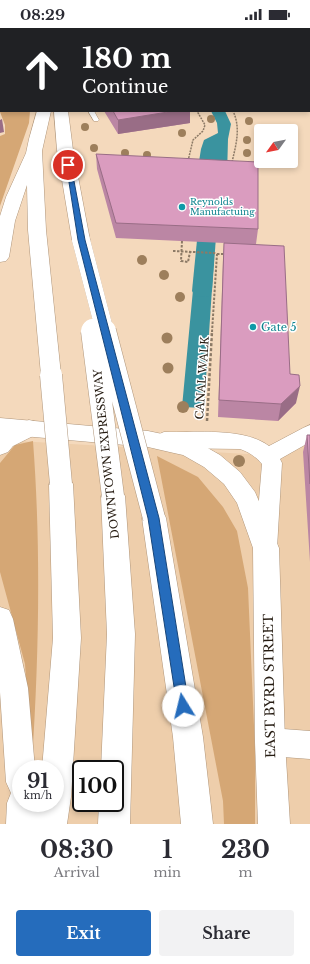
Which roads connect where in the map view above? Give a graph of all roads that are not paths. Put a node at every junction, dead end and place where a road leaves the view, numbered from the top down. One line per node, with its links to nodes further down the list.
1 (44, 112): 5 (main road)
2 (61, 112): 6 (main road, DOWNTOWN EXPRESSWAY)
3 (92, 112): 4 (lane)
4 (96, 120)
5 (35, 145): 7 (main road); 19 (main road, bridge)
6 (81, 240): 24 (main road, DOWNTOWN EXPRESSWAY, bridge); 25 (main road, bridge)
7 (0, 257)
8 (0, 426): 9 (main road, EAST BYRD STREET)
9 (29, 428): 11 (main road, EAST BYRD STREET); 12 (main road)
10 (310, 433): 13 (street)
11 (148, 439): 13 (street, EAST BYRD STREET); 14 (main road, EAST BYRD STREET)
12 (0, 446)
13 (268, 456): 14 (street, EAST BYRD STREET)
14 (266, 548): 16 (main road, EAST BYRD STREET)
15 (0, 619): 18 (main road)
16 (270, 742): 17 (street); 26 (main road, EAST BYRD STREET)
17 (310, 745)
18 (19, 760)
19 (58, 760)
20 (23, 812): 22 (main road)
21 (53, 812): 23 (main road)
22 (22, 824)
23 (51, 824)
24 (114, 824)
25 (197, 824)
26 (274, 824)

